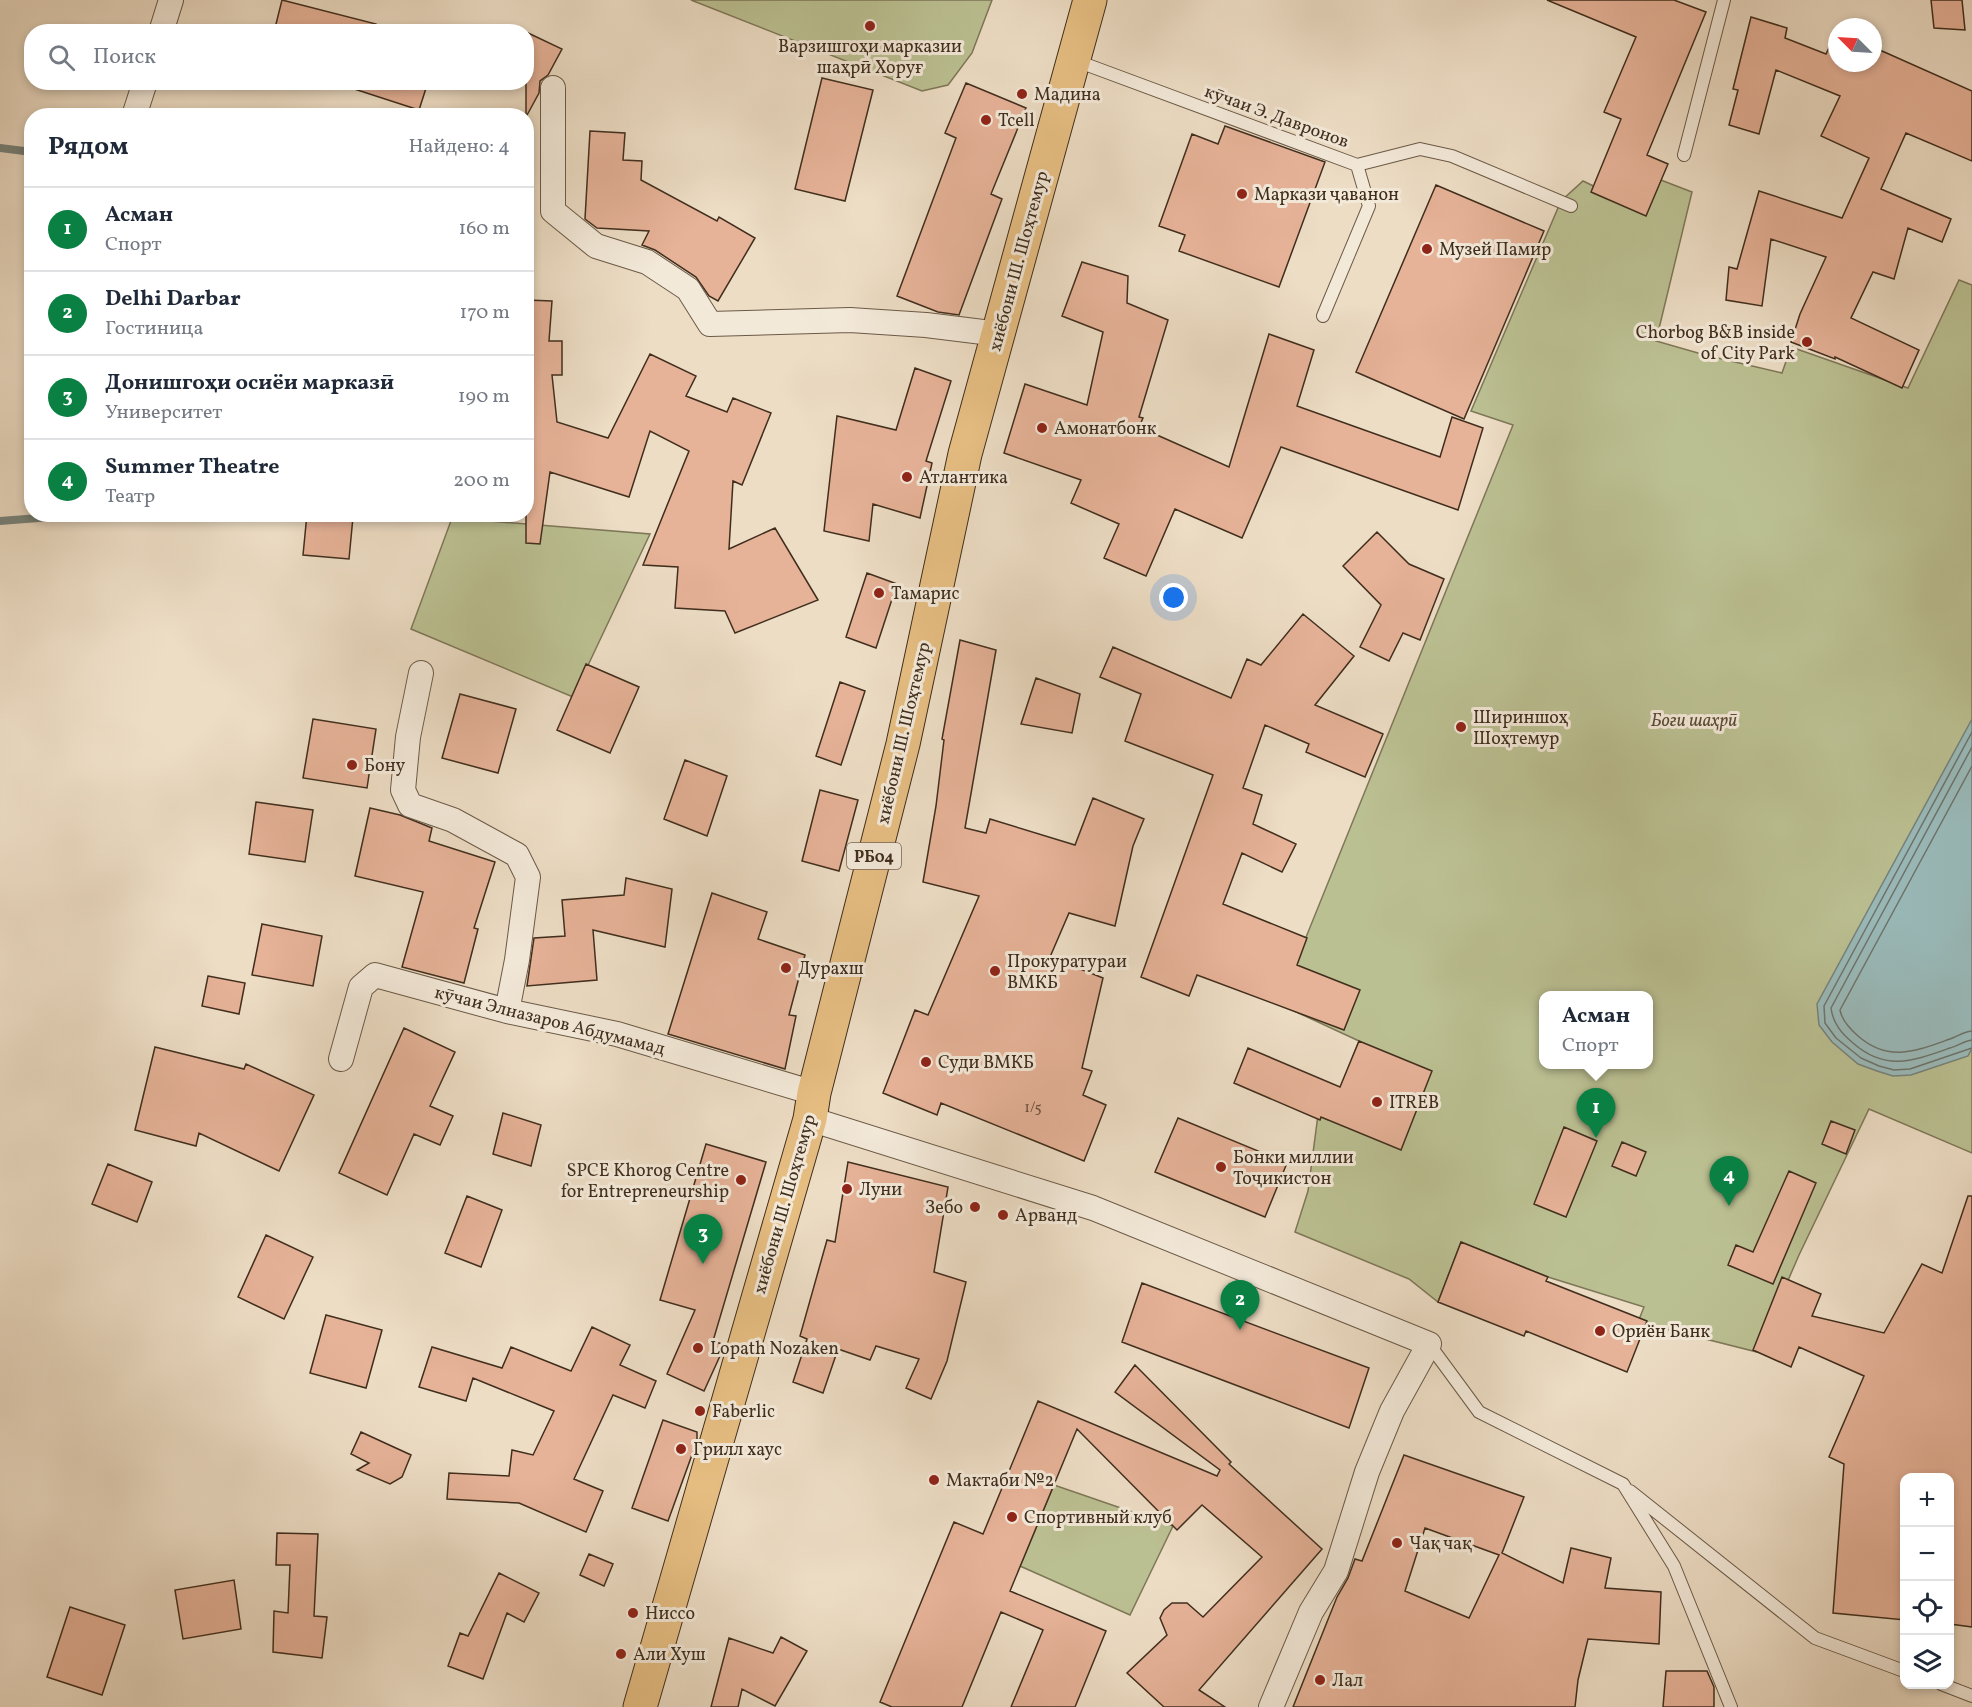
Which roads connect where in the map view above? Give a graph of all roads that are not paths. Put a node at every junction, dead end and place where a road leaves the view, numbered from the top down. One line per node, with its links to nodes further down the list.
1 (171, 0): 4 (street)
2 (1090, 0): 5 (main road, хиёбони Ш. Шоҳтемур / РБ04)
3 (1724, 0): 9 (lane)
4 (164, 24)
5 (1073, 59): 10 (lane, кӯчаи Э. Давронов); 13 (main road, хиёбони Ш. Шоҳтемур / РБ04)
6 (553, 88): 13 (street)
7 (142, 90): 8 (street)
8 (137, 108)
9 (1684, 155)
10 (1357, 165): 11 (lane, кӯчаи Э. Давронов); 12 (lane)
11 (1571, 206)
12 (1323, 316)
13 (999, 334): 17 (main road, хиёбони Ш. Шоҳтемур / РБ04)
14 (421, 673): 15 (street)
15 (507, 1011): 16 (street, кӯчаи Элназаров Абдумамад); 17 (street, кӯчаи Элназаров Абдумамад)
16 (341, 1059)
17 (812, 1106): 18 (street, кӯчаи Элназаров Абдумамад); 23 (main road, хиёбони Ш. Шоҳтемур / РБ04)
18 (1429, 1344): 19 (lane); 24 (street)
19 (1623, 1484): 20 (lane); 25 (lane)
20 (1900, 1669)
21 (1954, 1689): 22 (lane)
22 (1972, 1696)
23 (640, 1707)
24 (1271, 1707)
25 (1731, 1707)

